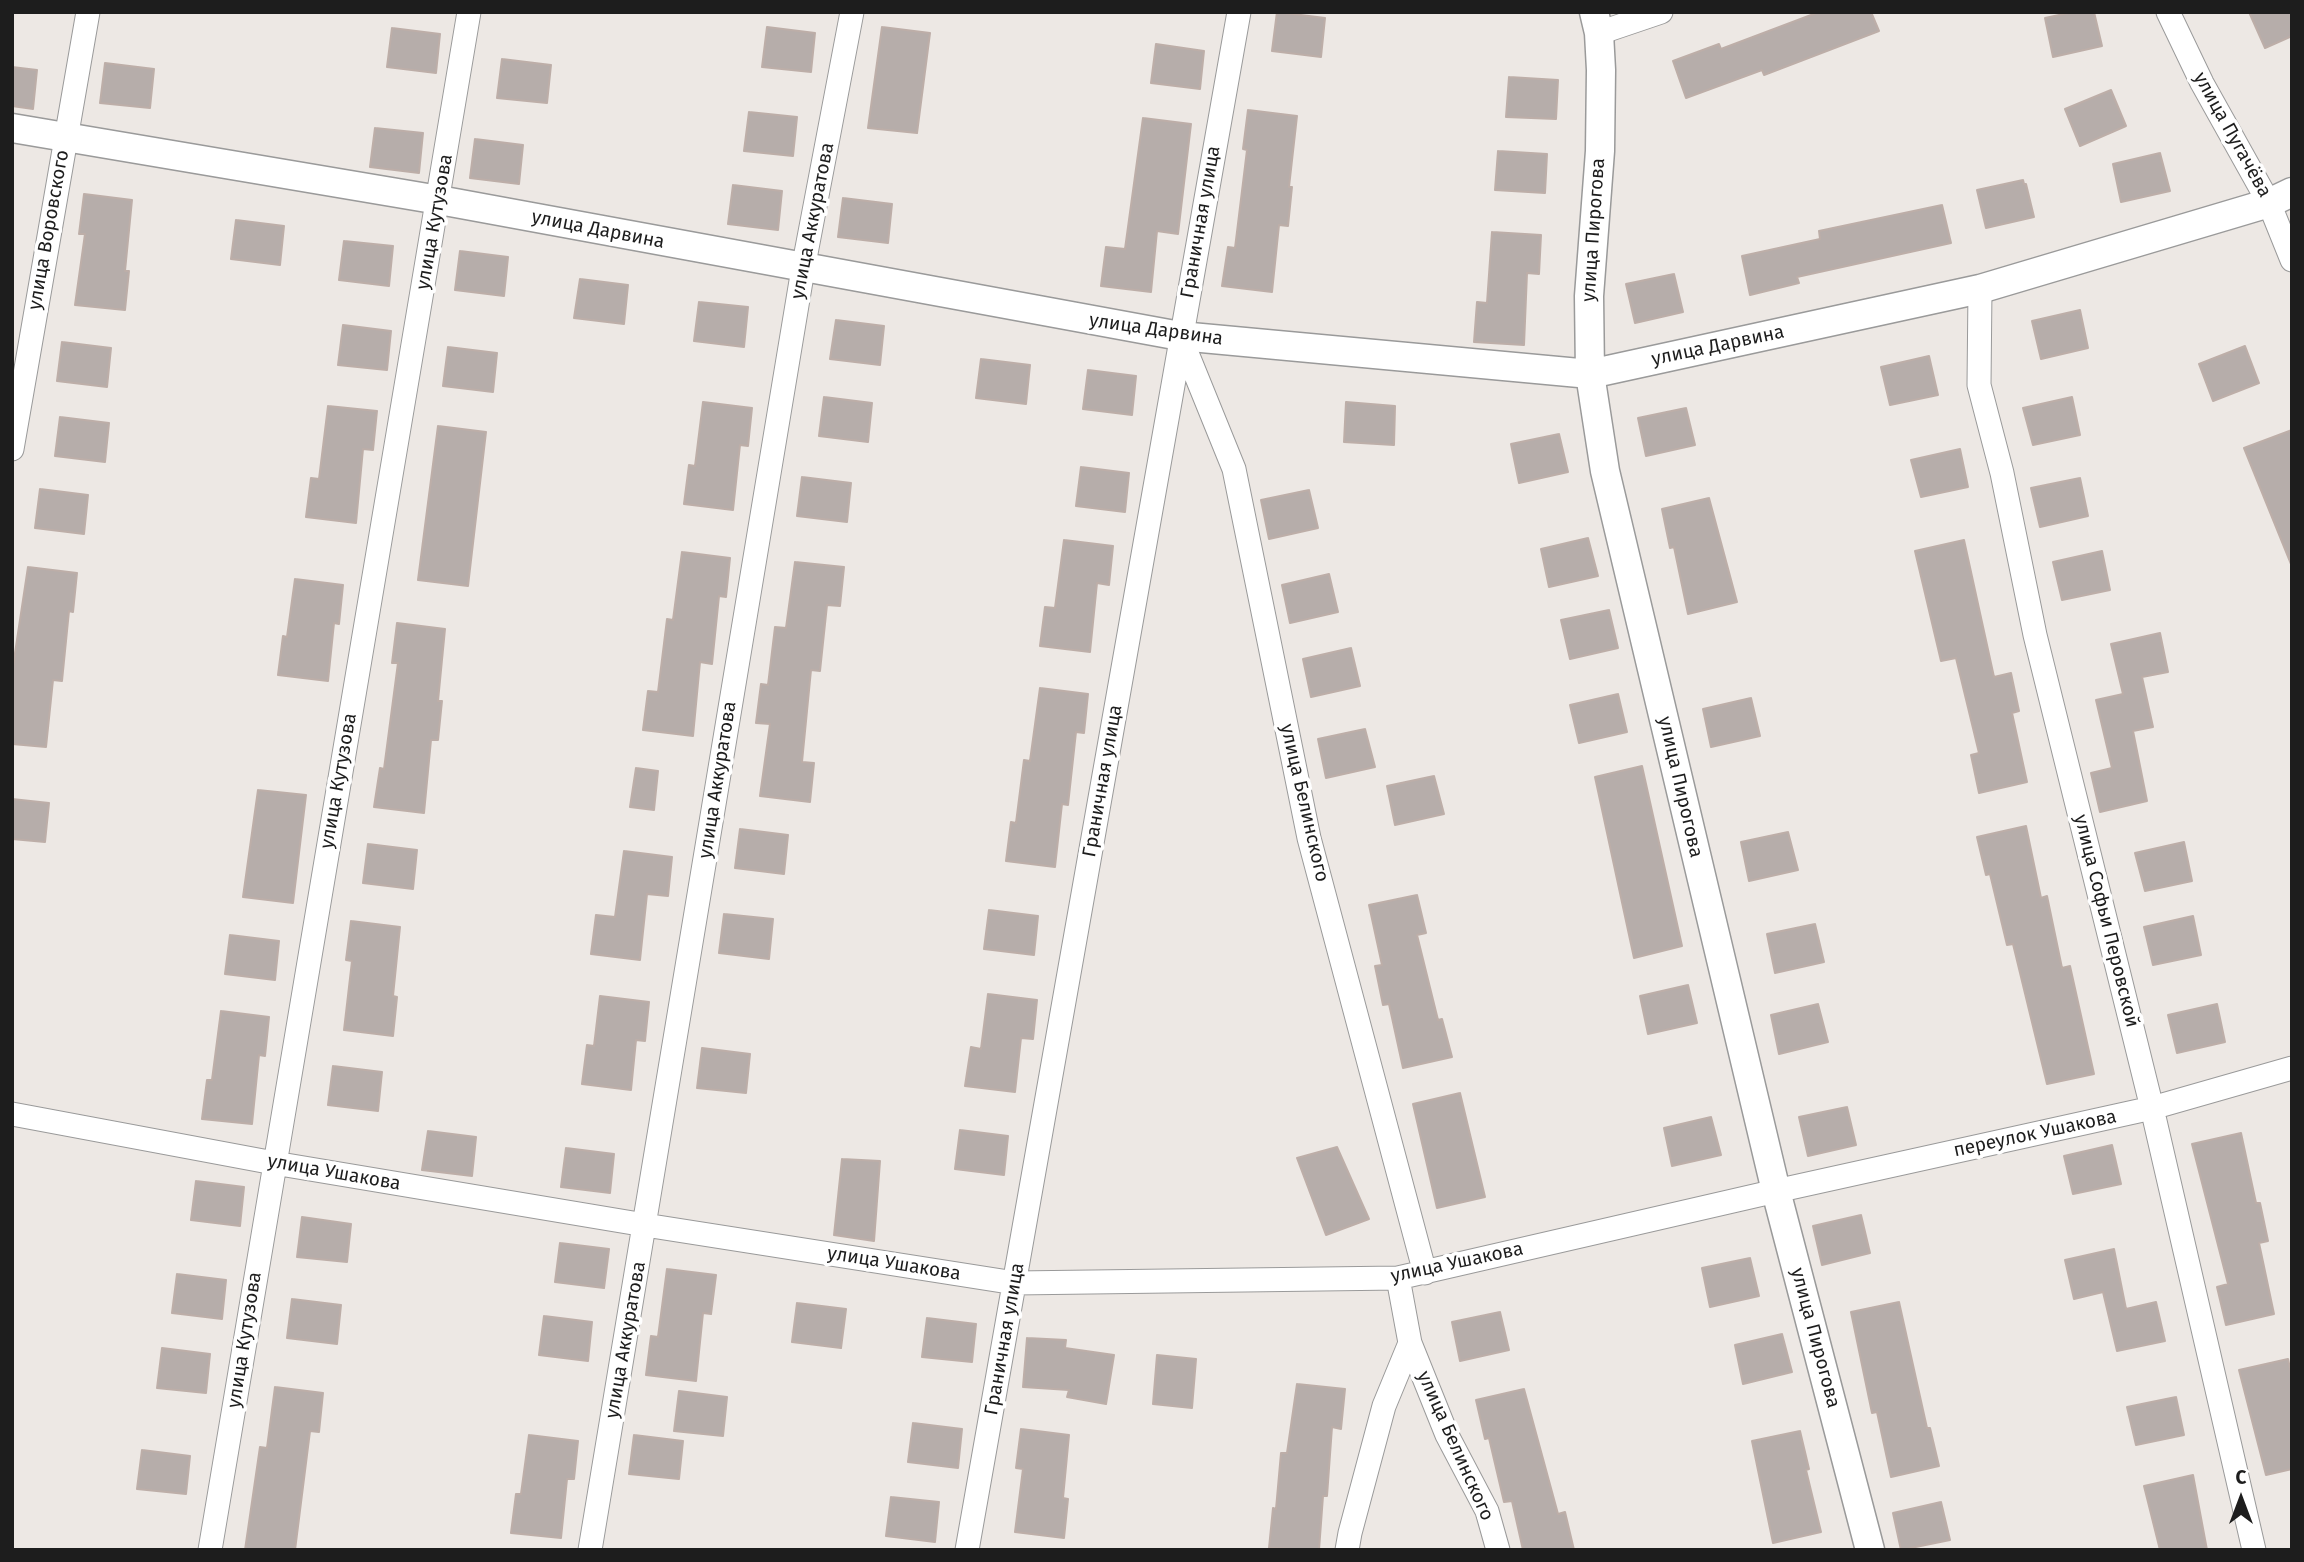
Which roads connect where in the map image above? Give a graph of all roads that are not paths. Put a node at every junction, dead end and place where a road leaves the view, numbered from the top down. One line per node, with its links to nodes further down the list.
1 (88, 12): 9 (street, улица Воровского)
2 (469, 12): 11 (street, улица Кутузова)
3 (852, 12): 13 (street, улица Аккуратова)
4 (1239, 12): 15 (street, Граничная улица)
5 (1661, 12): 7 (street)
6 (2168, 12): 10 (street, улица Пугачёва)
7 (1596, 23): 16 (street, улица Пирогова)
8 (12, 128): 9 (street, улица Дарвина)
9 (65, 137): 11 (street, улица Дарвина); 17 (street, улица Воровского)
10 (2280, 197): 12 (street, улица Пугачёва); 14 (street, улица Дарвина)
11 (439, 200): 13 (street, улица Дарвина); 21 (street, улица Кутузова)
12 (2292, 260)
13 (803, 269): 15 (street, улица Дарвина); 23 (street, улица Аккуратова)
14 (1980, 289): 16 (street, улица Дарвина); 19 (street, улица Софьи Перовской)
15 (1180, 336): 16 (street, улица Дарвина); 24 (street, улица Белинского); 26 (street, Граничная улица)
16 (1590, 374): 22 (street, улица Пирогова)
17 (12, 449)
18 (2292, 1068): 19 (street, переулок Ушакова)
19 (2152, 1108): 22 (street, переулок Ушакова); 34 (street, улица Софьи Перовской)
20 (12, 1114): 21 (street, улица Ушакова)
21 (274, 1163): 23 (street, улица Ушакова); 28 (street, улица Кутузова)
22 (1776, 1191): 24 (street, улица Ушакова); 33 (street, улица Пирогова)
23 (645, 1225): 26 (street, улица Ушакова); 29 (street, улица Аккуратова)
24 (1425, 1273): 25 (street, улица Ушакова)
25 (1398, 1278): 26 (street, улица Ушакова); 27 (street, улица Белинского)
26 (1015, 1283): 30 (street, Граничная улица)
27 (1410, 1343): 31 (street, улица Белинского); 32 (street, улица Белинского)
28 (210, 1550)
29 (590, 1550)
30 (967, 1550)
31 (1347, 1550)
32 (1498, 1550)
33 (1870, 1550)
34 (2254, 1550)

